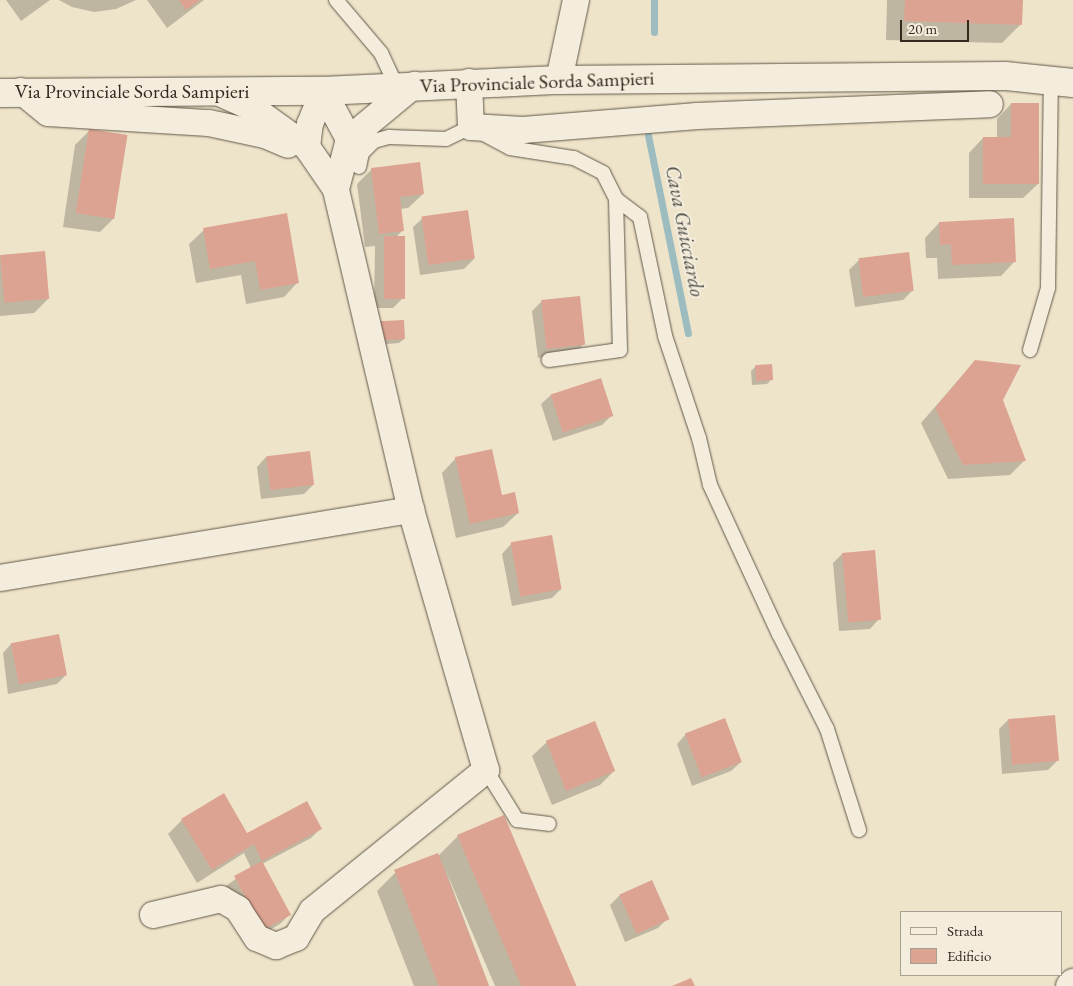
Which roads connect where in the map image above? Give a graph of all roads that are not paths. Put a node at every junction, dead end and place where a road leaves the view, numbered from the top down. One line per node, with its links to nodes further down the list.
1 (336, 0): 6 (lane)
2 (576, 0): 3 (street)
3 (559, 80): 4 (street, Via Provinciale Sorda Sampieri); 5 (street, Via Provinciale Sorda Sampieri)
4 (1062, 81): 17 (lane)
5 (468, 82): 6 (street, Via Provinciale Sorda Sampieri); 11 (street)
6 (406, 86): 8 (street, Via Provinciale Sorda Sampieri); 12 (street)
7 (212, 90): 8 (street, Via Provinciale Sorda Sampieri); 9 (street, Via Provinciale Sorda Sampieri); 13 (street)
8 (323, 91): 12 (street); 13 (street)
9 (10, 92): 13 (street)
10 (990, 104): 11 (street)
11 (471, 127): 14 (lane); 16 (lane)
12 (349, 139): 15 (street)
13 (313, 156): 15 (street)
14 (360, 167)
15 (336, 189): 19 (street)
16 (616, 200): 18 (lane); 23 (lane)
17 (1030, 350)
18 (549, 360)
19 (411, 510): 20 (street); 21 (street)
20 (0, 578)
21 (486, 770): 22 (lane); 24 (street)
22 (549, 824)
23 (859, 830)
24 (153, 915)
25 (1073, 982): 26 (street)
26 (1069, 986)

